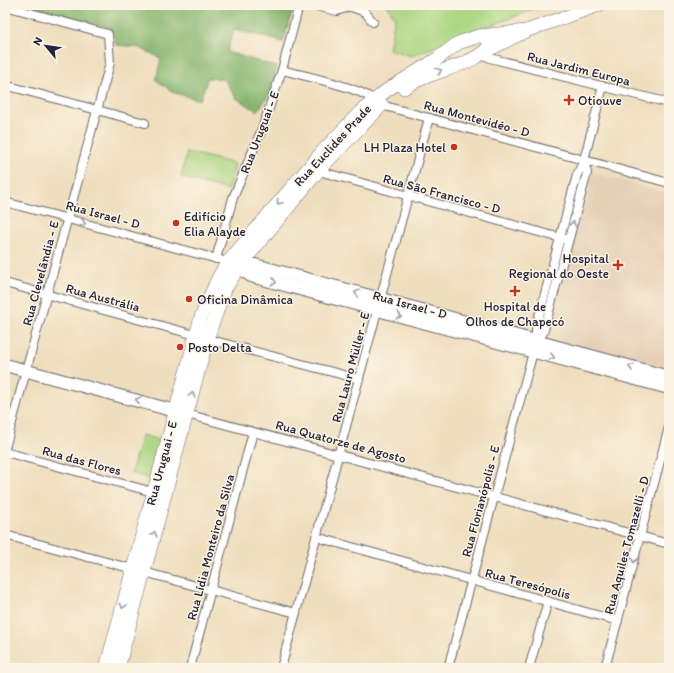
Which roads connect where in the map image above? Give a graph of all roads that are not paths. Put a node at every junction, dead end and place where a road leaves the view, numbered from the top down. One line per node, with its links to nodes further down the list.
1 (299, 5): 13 (street, Rua Uruguai - E)
2 (312, 5): 6 (street)
3 (599, 5): 8 (main road, Rua Euclides Prade)
4 (5, 6): 18 (street, Rua Clevelândia - E)
5 (347, 6): 6 (street); 7 (street)
6 (338, 8)
7 (373, 22)
8 (526, 31): 9 (main road, Rua Euclides Prade); 11 (main road, Rua Euclides Prade)
9 (483, 35): 10 (main road, Rua Euclides Prade); 11 (main road)
10 (454, 47): 12 (main road); 16 (main road, Rua Euclides Prade)
11 (484, 53): 12 (main road, Rua Euclides Prade); 15 (street, Rua Jardim Europa)
12 (460, 64): 16 (main road, Rua Euclides Prade, one-way to 12)
13 (282, 70): 16 (street, Rua Montevidéo - D); 29 (street, Rua Uruguai - E)
14 (5, 85): 18 (street)
15 (603, 86): 17 (street, Rua Jardim Europa); 21 (street, Rua Florianópolis - E)
16 (378, 102): 19 (street, Rua Montevidéo - D); 22 (main road, Rua Euclides Prade)
17 (669, 103)
18 (98, 110): 20 (street); 26 (street, Rua Clevelândia - E)
19 (429, 118): 21 (street, Rua Montevidéo - D); 24 (street, Rua Lauro Müller - E)
20 (145, 123)
21 (584, 160): 23 (street, Rua Montevidéo - D); 27 (street, Rua Florianópolis - E); 28 (street, Rua Florianópolis - E, one-way to 21)
22 (314, 168): 24 (street, Rua São Francisco - D); 29 (main road, Rua Euclides Prade)
23 (669, 183)
24 (408, 196): 27 (street, Rua São Francisco - D); 32 (street, Rua Lauro Müller - E)
25 (5, 202): 26 (street, Rua Israel - D)
26 (67, 219): 29 (street, Rua Israel - D, one-way to 29); 31 (street, Rua Clevelândia - E)
27 (560, 238): 28 (street, Rua São Francisco - D); 34 (street, Rua Florianópolis - E)
28 (568, 240): 34 (street, Rua Florianópolis - E)
29 (227, 263): 32 (street, Rua Israel - D); 33 (main road, Rua Uruguai - E)
30 (5, 283): 31 (street, Rua Austrália)
31 (47, 294): 33 (street, Rua Austrália); 36 (street, Rua Clevelândia - E)
32 (379, 305): 34 (street, Rua Israel - D); 38 (street, Rua Lauro Müller - E)
33 (201, 337): 38 (street, Rua Austrália); 40 (main road, Rua Uruguai - E)
34 (535, 346): 37 (street, Rua Israel - D, one-way to 34); 39 (street, Rua Israel - D, one-way to 39); 47 (street, Rua Florianópolis - E)
35 (5, 365): 36 (street, Rua Quatorze de Agosto)
36 (26, 370): 40 (street, Rua Quatorze de Agosto, one-way to 36); 43 (street, Rua Clevelândia - E)
37 (669, 377)
38 (359, 379): 45 (street, Rua Lauro Müller - E)
39 (669, 388)
40 (181, 412): 42 (street, Rua Quatorze de Agosto); 46 (main road, Rua Uruguai - E); 52 (main road, Rua Uruguai - E, one-way to 40)
41 (669, 427): 49 (street, Rua Aquiles Tomazelli - D)
42 (253, 432): 45 (street, Rua Quatorze de Agosto); 54 (street, Rua Lídia Monteiro da Silva)
43 (5, 448)
44 (5, 452): 46 (street, Rua das Flores)
45 (339, 455): 47 (street, Rua Quatorze de Agosto); 50 (street, Rua Lauro Müller - E)
46 (154, 492): 52 (main road, Rua Uruguai - E)
47 (494, 497): 49 (street, Rua Quatorze de Agosto); 53 (street, Rua Florianópolis - E)
48 (5, 535): 52 (street)
49 (640, 536): 51 (street, Rua Quatorze de Agosto); 57 (street, Rua Aquiles Tomazelli - D, one-way to 57)
50 (316, 537): 53 (street, Rua Teresópolis); 56 (street, Rua Lauro Müller - E)
51 (669, 544)
52 (138, 570): 54 (street); 58 (main road, Rua Uruguai - E, one-way to 58); 59 (main road, Rua Uruguai - E)
53 (472, 580): 55 (street, Rua Teresópolis); 62 (street, Rua Florianópolis - E)
54 (211, 590): 56 (street); 60 (street, Rua Lídia Monteiro da Silva)
55 (548, 601): 57 (street, Rua Teresópolis); 63 (street)
56 (296, 613): 61 (street, Rua Lauro Müller - E)
57 (618, 621): 64 (street, Rua Aquiles Tomazelli - D)
58 (106, 668)
59 (118, 668)
60 (190, 668)
61 (281, 668)
62 (448, 668)
63 (529, 668)
64 (605, 668)

